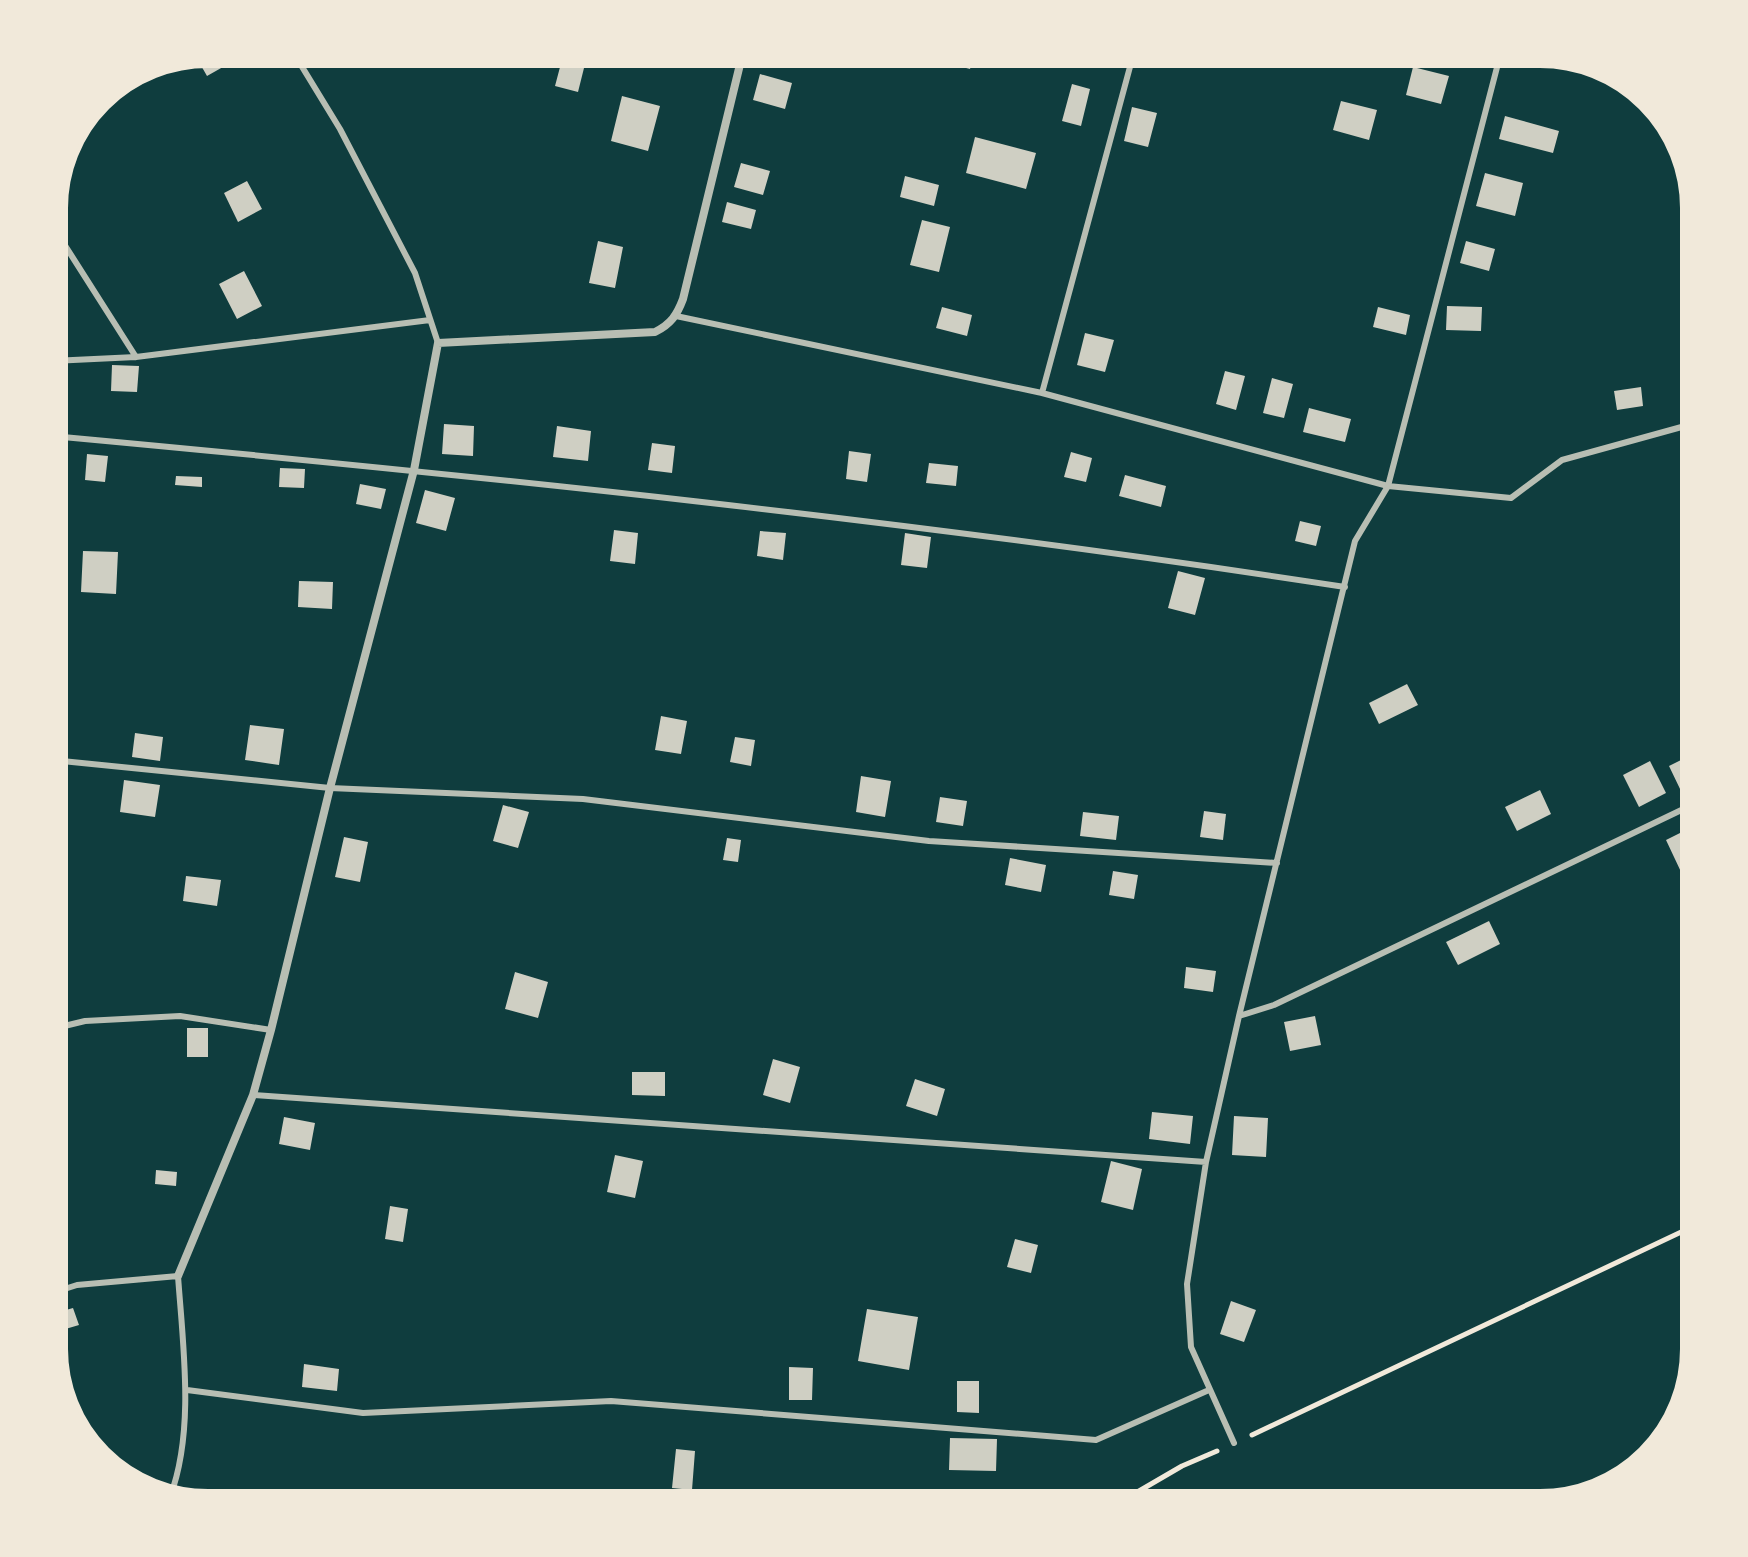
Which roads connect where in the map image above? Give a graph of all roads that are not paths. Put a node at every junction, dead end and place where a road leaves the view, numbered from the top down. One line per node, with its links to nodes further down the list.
1 (302, 66): 7 (lane)
2 (740, 66): 6 (street)
3 (1130, 66): 11 (lane)
4 (1497, 66): 15 (lane)
5 (66, 247): 9 (lane)
6 (676, 316): 8 (street); 11 (lane)
7 (430, 320): 8 (lane); 9 (lane)
8 (438, 343): 14 (street)
9 (136, 357): 10 (lane)
10 (66, 360)
11 (1042, 393): 15 (lane)
12 (1682, 427): 15 (lane)
13 (66, 437): 14 (lane)
14 (414, 470): 16 (lane); 18 (street)
15 (1388, 486): 16 (lane)
16 (1345, 587): 20 (lane)
17 (66, 761): 18 (lane)
18 (330, 788): 20 (lane); 23 (street)
19 (1682, 810): 21 (lane)
20 (1277, 863): 21 (lane)
21 (1239, 1016): 25 (lane)
22 (66, 1026): 23 (lane)
23 (271, 1030): 24 (street)
24 (253, 1095): 25 (lane); 26 (street)
25 (1206, 1162): 29 (lane)
26 (178, 1276): 27 (lane); 28 (lane)
27 (66, 1289)
28 (187, 1390): 29 (lane); 31 (lane)
29 (1209, 1390): 30 (lane)
30 (1234, 1443)
31 (174, 1486)

